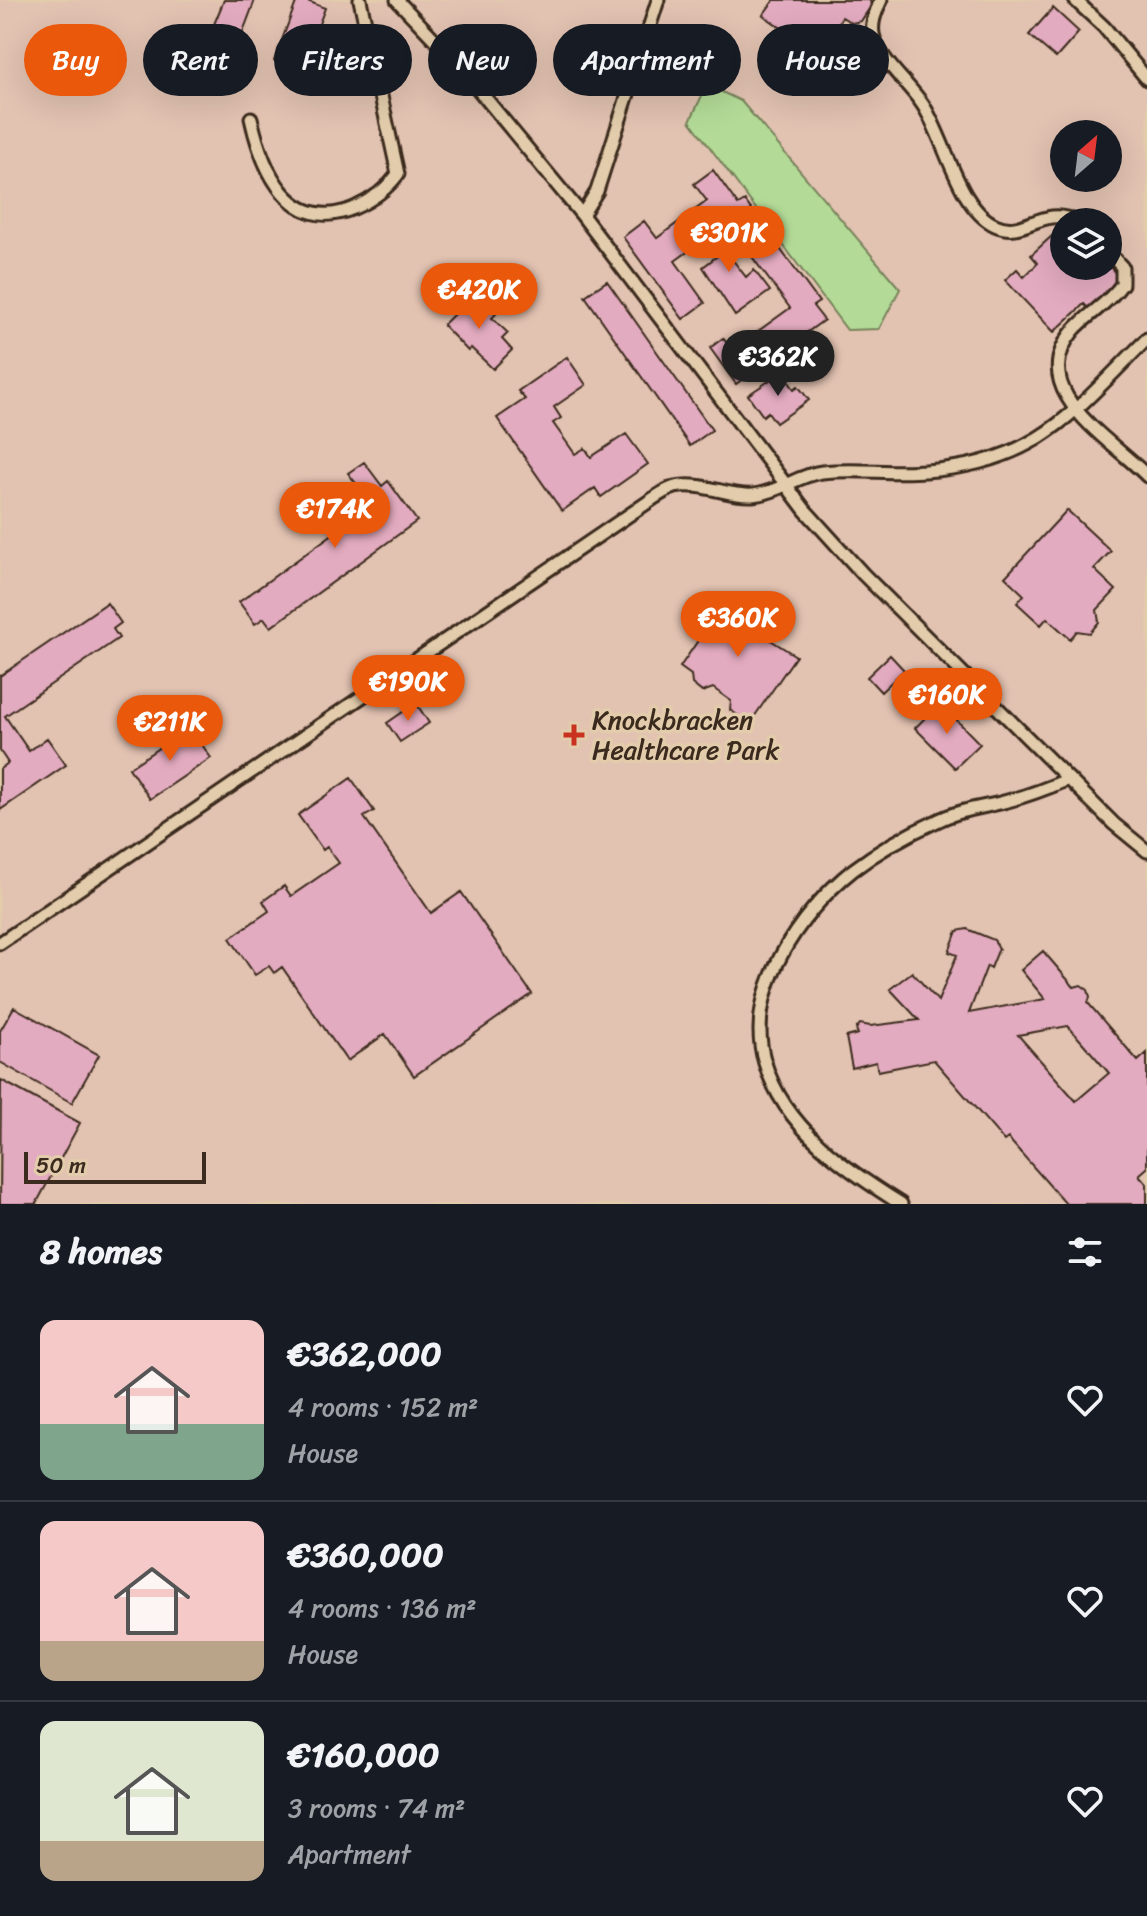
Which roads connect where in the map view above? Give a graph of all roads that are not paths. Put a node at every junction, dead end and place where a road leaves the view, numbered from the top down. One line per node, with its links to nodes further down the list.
1 (360, 0): 7 (lane)
2 (397, 0): 8 (lane)
3 (658, 0): 8 (lane)
4 (881, 0): 9 (lane)
5 (1075, 0): 6 (lane)
6 (1147, 79)
7 (251, 118)
8 (582, 215): 14 (lane)
9 (1050, 216)
10 (1122, 280): 12 (lane)
11 (1147, 339): 12 (lane)
12 (1075, 409): 13 (lane); 14 (lane)
13 (1147, 476)
14 (785, 484): 15 (lane); 17 (lane)
15 (1069, 779): 16 (lane); 18 (lane)
16 (1147, 851)
17 (0, 943)
18 (901, 1204)

